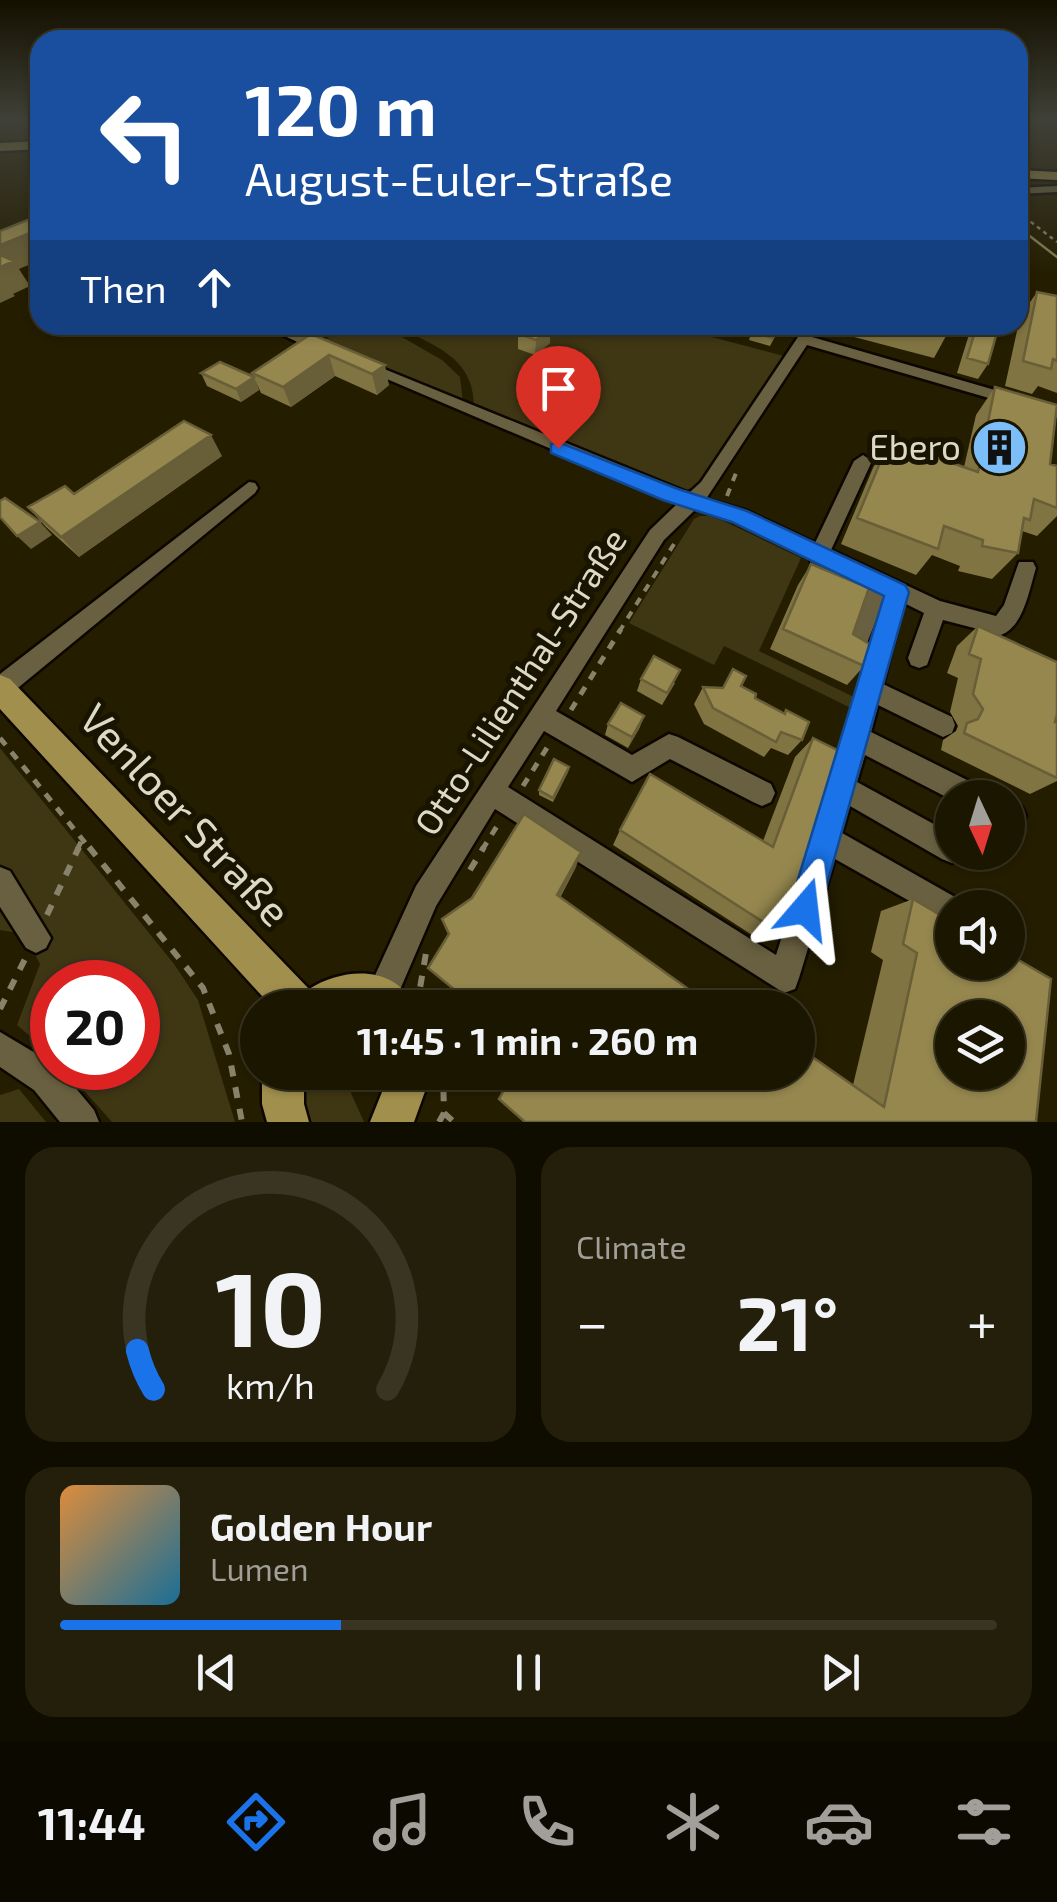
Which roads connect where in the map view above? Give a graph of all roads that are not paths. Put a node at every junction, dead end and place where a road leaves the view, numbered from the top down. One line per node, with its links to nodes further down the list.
1 (1028, 175): 2 (main road)
2 (1057, 176)
3 (1057, 189): 4 (street)
4 (1028, 190)
5 (292, 335): 11 (street)
6 (807, 335): 11 (street, Otto-Lilienthal-Straße)
7 (818, 335): 8 (street)
8 (1053, 416)
9 (863, 462): 12 (street)
10 (249, 488): 18 (street)
11 (691, 501): 12 (street); 20 (street, Otto-Lilienthal-Straße)
12 (818, 556): 14 (street)
13 (1026, 568): 15 (street)
14 (887, 587): 15 (street); 16 (street); 19 (street)
15 (936, 610): 17 (street)
16 (853, 651)
17 (918, 658)
18 (0, 688): 32 (main road, Venloer Straße)
19 (870, 689): 21 (street); 22 (street)
20 (541, 716): 25 (street, Otto-Lilienthal-Straße); 26 (street)
21 (943, 725)
22 (856, 738): 23 (street); 24 (street)
23 (940, 780)
24 (843, 788): 27 (street); 28 (street)
25 (491, 791): 27 (street); 33 (street, Otto-Lilienthal-Straße)
26 (762, 794)
27 (826, 839): 30 (street)
28 (935, 840)
29 (0, 881): 31 (street)
30 (935, 901)
31 (36, 938)
32 (283, 990)
33 (393, 990)
34 (0, 1048): 38 (street)
35 (283, 1090): 39 (main road)
36 (405, 1090): 37 (main road)
37 (396, 1120)
38 (82, 1122)
39 (288, 1122)

